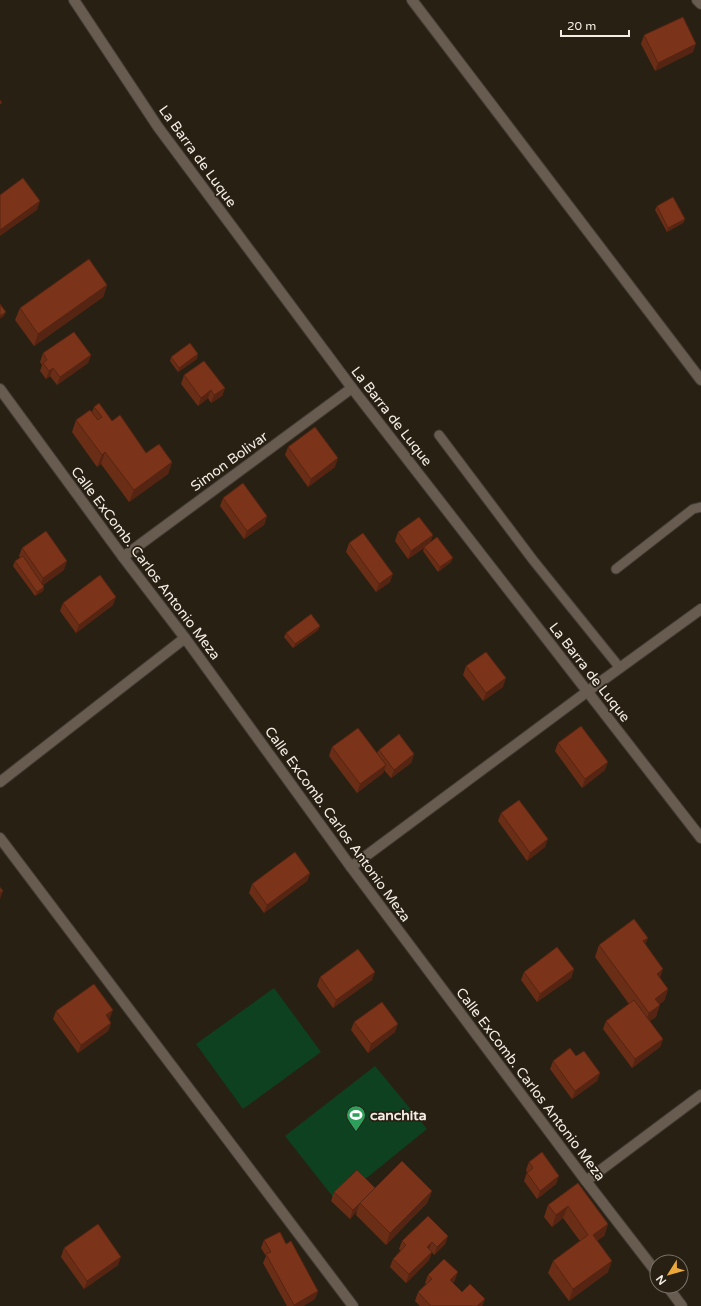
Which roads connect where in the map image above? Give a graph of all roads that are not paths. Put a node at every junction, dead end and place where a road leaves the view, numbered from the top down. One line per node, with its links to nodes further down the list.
1 (74, 0): 6 (street, La Barra de Luque)
2 (412, 0): 5 (street)
3 (697, 0): 4 (street)
4 (701, 4)
5 (701, 380)
6 (352, 388): 10 (street, Simon Bolivar); 15 (street, La Barra de Luque)
7 (0, 390): 10 (street, Calle ExComb. Carlos Antonio Meza)
8 (439, 435): 14 (lane)
9 (701, 507): 11 (lane)
10 (123, 557): 13 (street, Calle ExComb. Carlos Antonio Meza)
11 (616, 569)
12 (701, 610): 14 (street)
13 (185, 638): 16 (street); 19 (street, Calle ExComb. Carlos Antonio Meza)
14 (620, 668): 15 (street)
15 (588, 691): 18 (street, La Barra de Luque); 19 (street)
16 (0, 782)
17 (0, 838): 24 (street)
18 (701, 838)
19 (351, 867): 21 (street, Calle ExComb. Carlos Antonio Meza)
20 (701, 1095): 21 (street)
21 (586, 1181): 22 (street, Calle ExComb. Carlos Antonio Meza)
22 (649, 1263)
23 (673, 1294): 25 (street)
24 (353, 1306)
25 (682, 1306)

